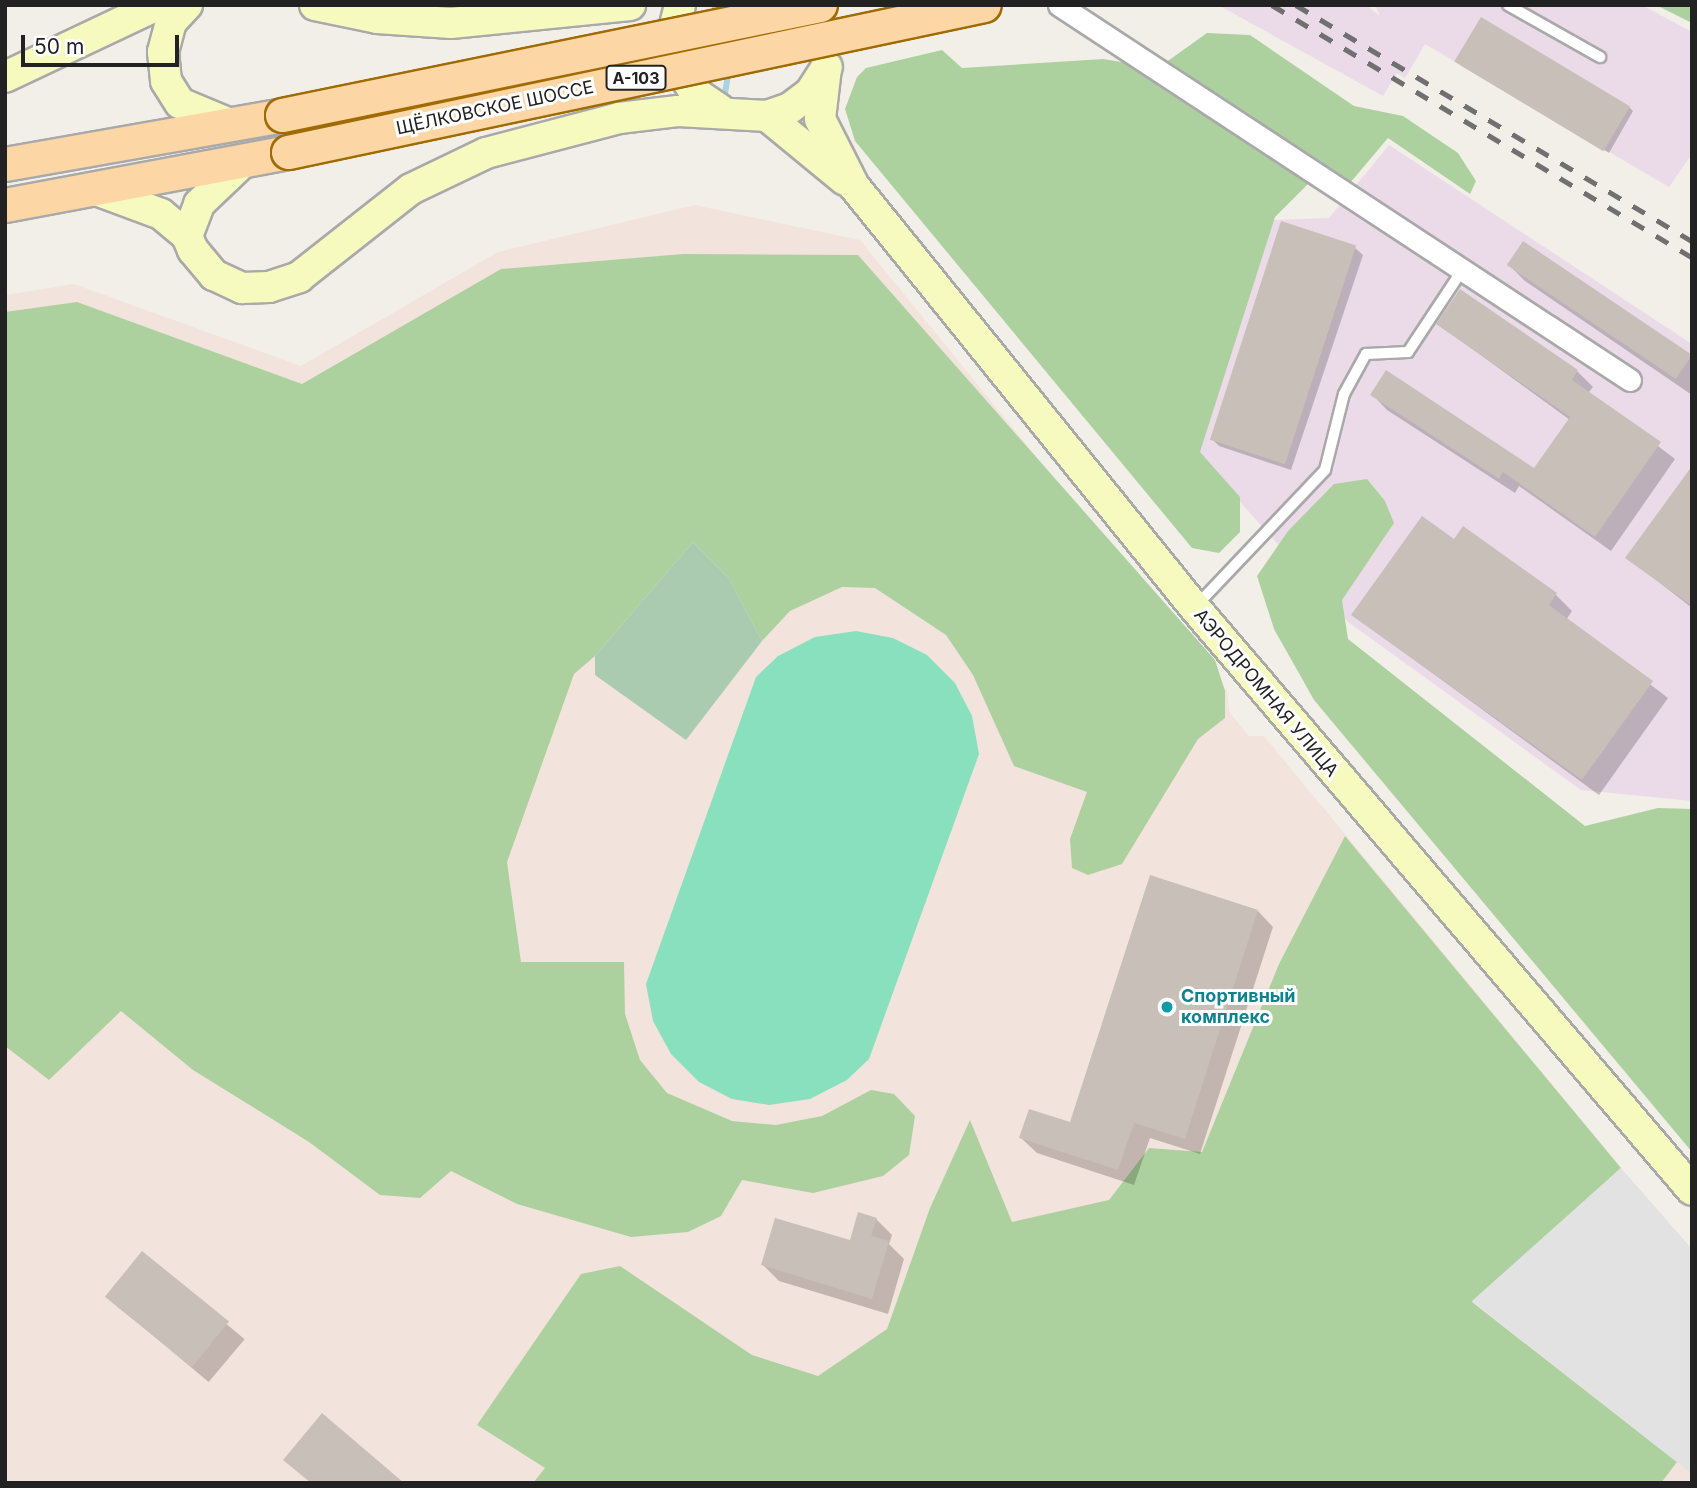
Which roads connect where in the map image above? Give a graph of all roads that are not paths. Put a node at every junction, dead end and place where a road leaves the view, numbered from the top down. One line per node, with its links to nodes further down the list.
1 (157, 5): 14 (street)
2 (187, 5): 18 (street)
3 (315, 5): 9 (street)
4 (680, 5): 10 (street)
5 (822, 5): 13 (street); 18 (main road, ЩЁЛКОВСКОЕ ШОССЕ / А-103, bridge)
6 (984, 5): 19 (main road, ЩЁЛКОВСКОЕ ШОССЕ / А-103, bridge)
7 (1059, 5): 25 (street)
8 (1508, 5): 11 (lane)
9 (626, 7): 10 (street)
10 (673, 34): 12 (street)
11 (1600, 57)
12 (678, 65): 15 (street); 17 (street)
13 (827, 68): 16 (street); 21 (street)
14 (5, 77)
15 (720, 110): 16 (street); 17 (street)
16 (767, 116): 21 (street)
17 (619, 118): 24 (street)
18 (230, 124): 20 (main road, ЩЁЛКОВСКОЕ ШОССЕ / А-103)
19 (243, 162): 22 (main road, ЩЁЛКОВСКОЕ ШОССЕ / А-103); 24 (street)
20 (5, 164)
21 (854, 186): 27 (street, АЭРОДРОМНАЯ УЛИЦА)
22 (96, 190): 23 (main road, ЩЁЛКОВСКОЕ ШОССЕ / А-103); 24 (street)
23 (5, 205)
24 (187, 236)
25 (1461, 272): 26 (street); 27 (lane)
26 (1630, 380)
27 (1195, 608): 28 (street, АЭРОДРОМНАЯ УЛИЦА)
28 (1692, 1190)

